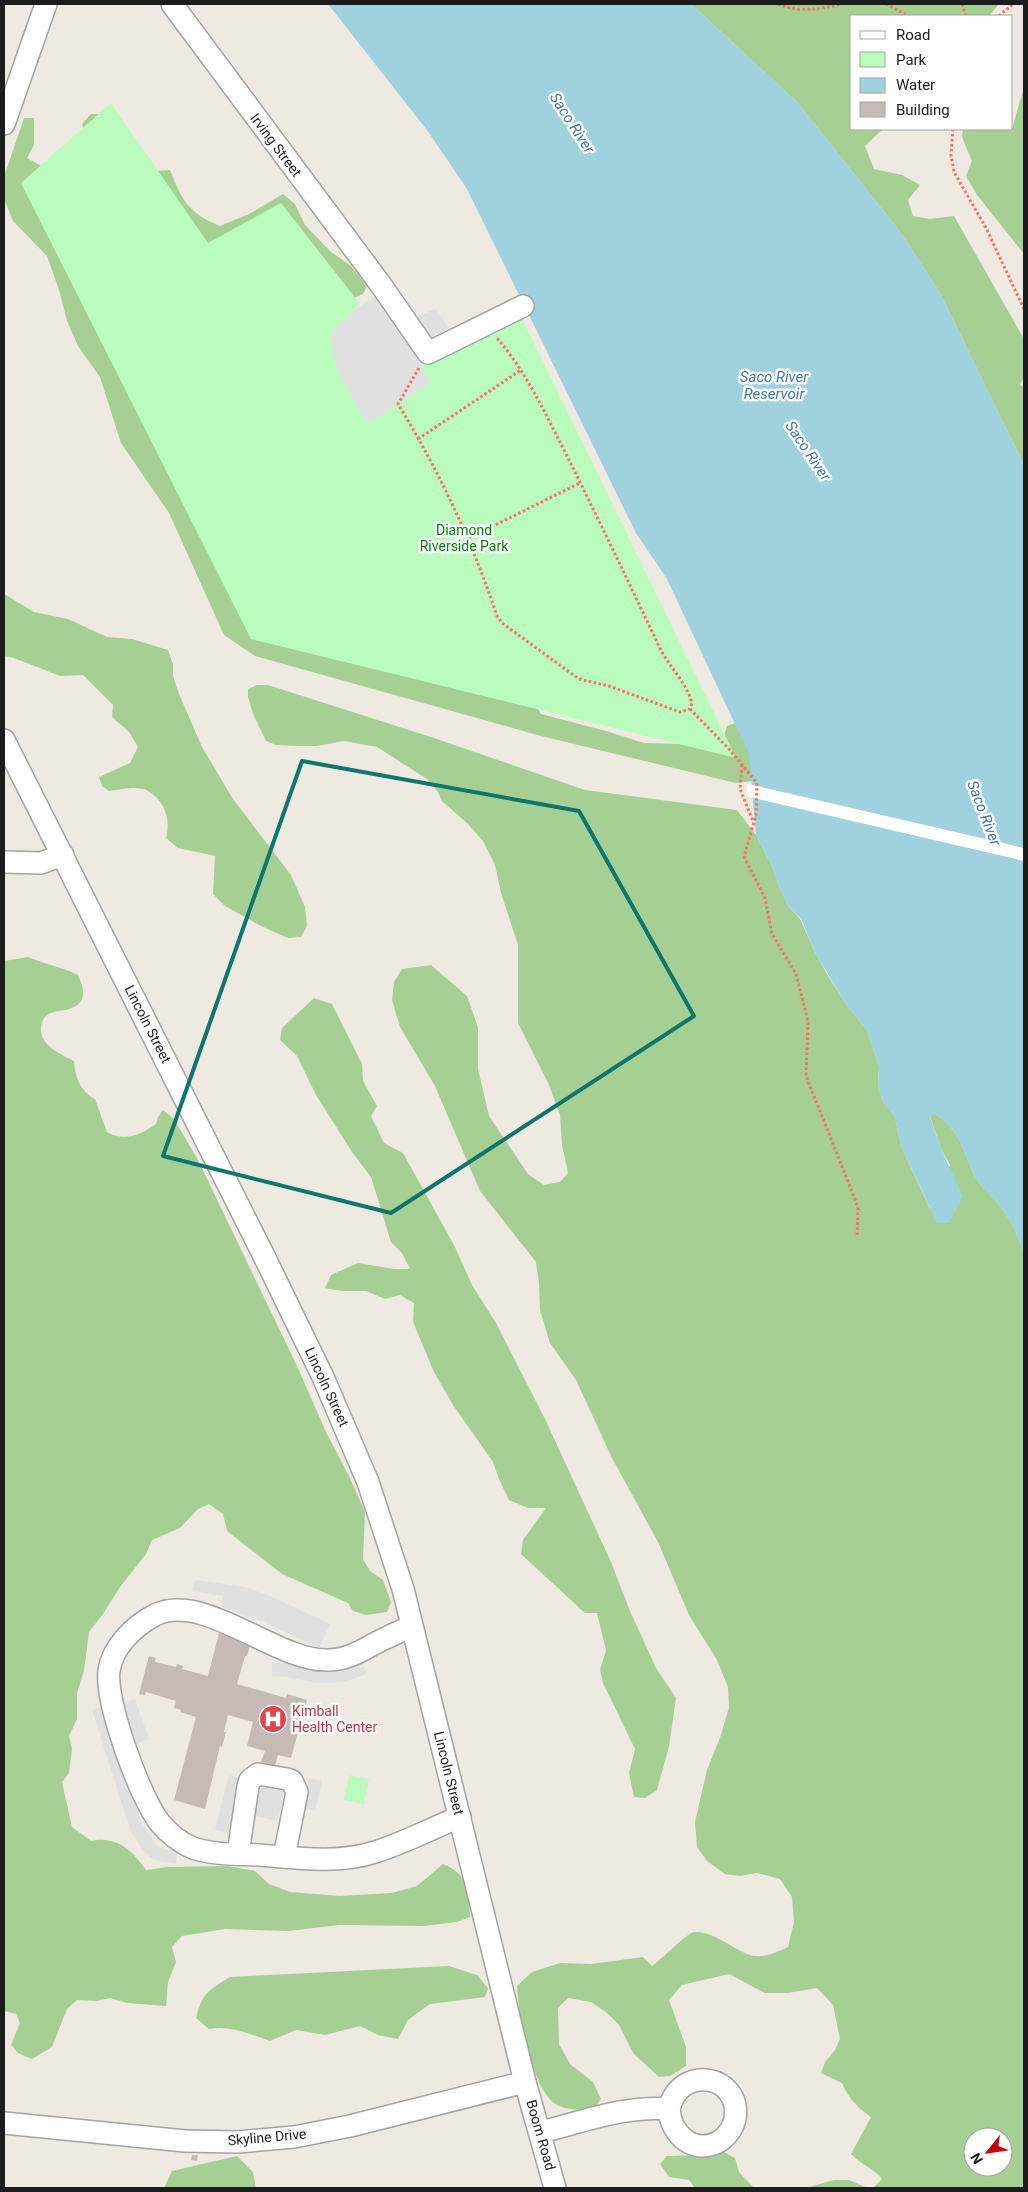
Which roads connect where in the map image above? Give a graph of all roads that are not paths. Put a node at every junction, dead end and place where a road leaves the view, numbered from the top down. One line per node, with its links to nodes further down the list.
1 (46, 4): 3 (street)
2 (172, 4): 4 (street, Irving Street)
3 (4, 124)
4 (523, 306)
5 (4, 740): 6 (street, Lincoln Street)
6 (63, 855): 7 (street); 8 (street, Lincoln Street)
7 (4, 862)
8 (412, 1627): 9 (street, Lincoln Street); 10 (street)
9 (460, 1817): 11 (street); 12 (street, Lincoln Street)
10 (238, 1854): 11 (street); 11 (street)
11 (284, 1857)
12 (525, 2082): 14 (street, Skyline Drive); 15 (street, Boom Road)
13 (669, 2109): 15 (street)
14 (4, 2123)
15 (541, 2132): 16 (street, Boom Road)
16 (555, 2188)

